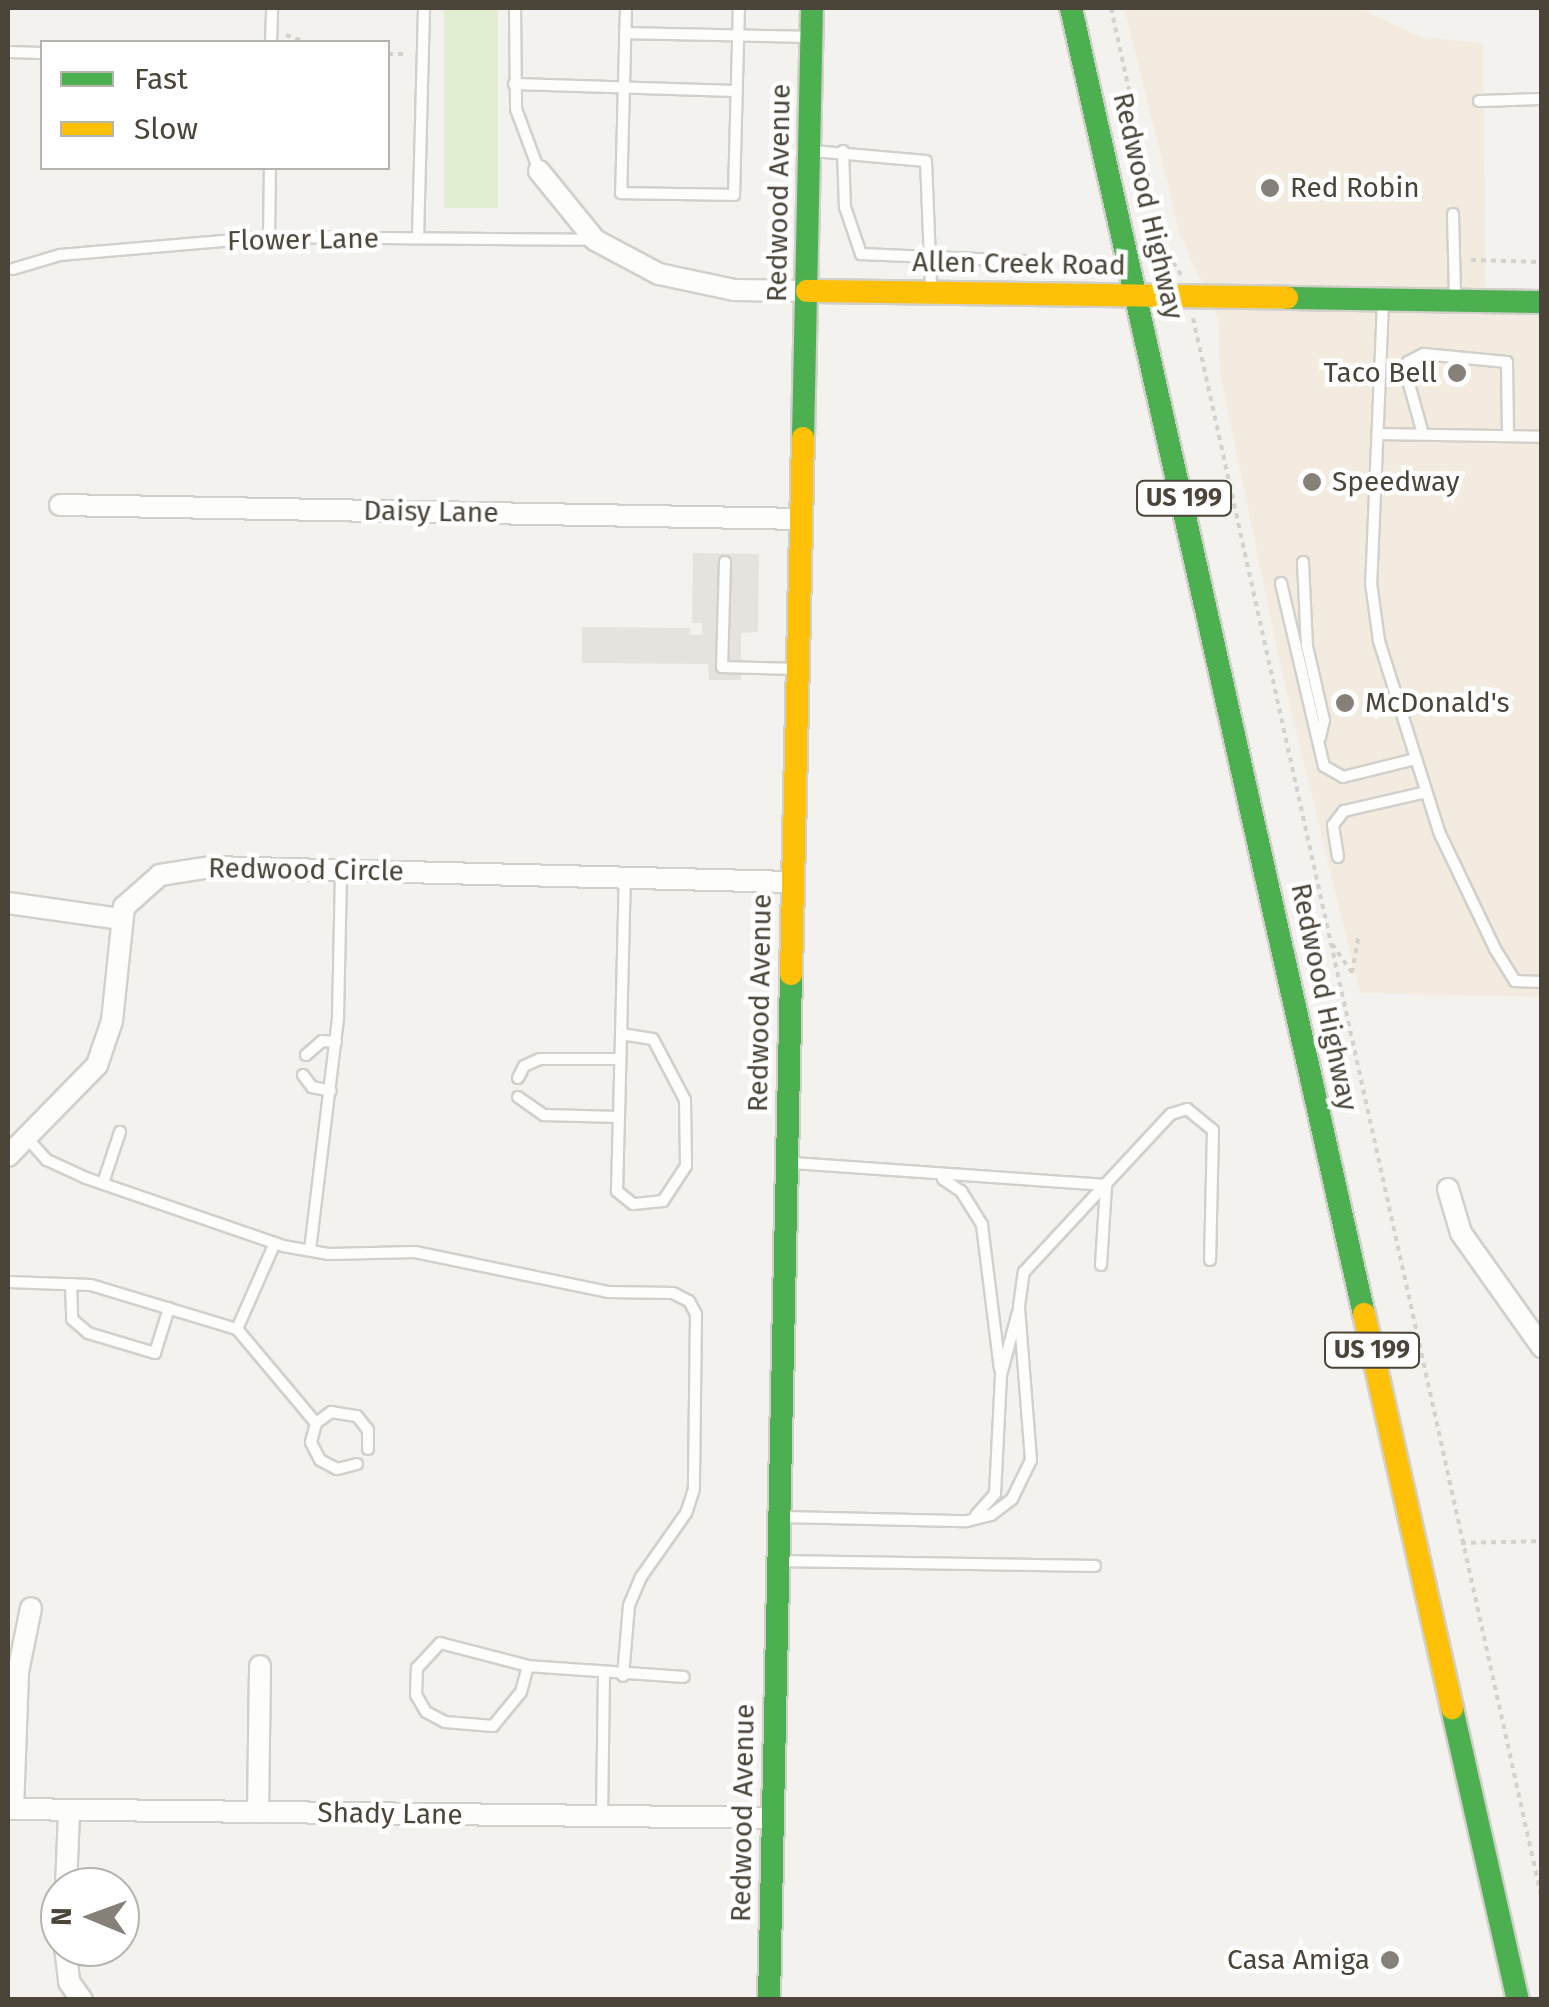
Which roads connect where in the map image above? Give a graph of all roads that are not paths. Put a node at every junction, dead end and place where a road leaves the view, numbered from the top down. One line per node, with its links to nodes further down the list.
1 (272, 8): 10 (lane)
2 (424, 8): 25 (lane)
3 (516, 8): 14 (lane)
4 (626, 8): 8 (lane)
5 (739, 8): 9 (lane)
6 (812, 8): 11 (main road, Redwood Avenue)
7 (1071, 8): 32 (main road, Redwood Highway / US 199)
8 (626, 33): 9 (lane); 15 (lane)
9 (738, 36): 11 (lane); 16 (lane)
10 (271, 37)
11 (812, 37): 19 (main road, Redwood Avenue)
12 (8, 52): 13 (lane)
13 (40, 53)
14 (514, 84): 15 (lane); 22 (lane)
15 (624, 88): 16 (lane); 16 (lane)
16 (737, 91)
17 (1542, 100): 18 (lane)
18 (1479, 101)
19 (810, 151): 20 (lane); 30 (main road, Redwood Avenue)
20 (843, 151): 27 (lane); 27 (lane)
21 (270, 170): 24 (lane)
22 (539, 171): 26 (street, Allen Creek Road)
23 (1453, 214): 34 (lane)
24 (269, 236): 25 (lane, Flower Lane); 29 (lane, Flower Lane)
25 (418, 238): 26 (lane, Flower Lane)
26 (596, 240): 30 (street, Allen Creek Road)
27 (931, 260): 28 (lane); 31 (lane)
28 (1024, 261)
29 (12, 269)
30 (807, 291): 31 (main road, Allen Creek Road); 41 (main road, Redwood Avenue)
31 (931, 293): 32 (main road, Allen Creek Road)
32 (1138, 295): 33 (main road, Allen Creek Road); 106 (main road, Redwood Highway / US 199)
33 (1383, 300): 34 (main road, Allen Creek Road); 36 (lane)
34 (1455, 301): 35 (main road, Allen Creek Road)
35 (1542, 302)
36 (1378, 434): 37 (lane); 47 (lane)
37 (1424, 434): 38 (lane); 38 (lane)
38 (1508, 436): 39 (lane)
39 (1542, 437)
40 (60, 504): 41 (street, Daisy Lane)
41 (801, 518): 45 (main road, Redwood Avenue)
42 (726, 562): 45 (lane)
43 (1303, 562): 46 (lane)
44 (1281, 583): 46 (lane)
45 (797, 668): 52 (main road, Redwood Avenue)
46 (1319, 744): 47 (lane)
47 (1415, 759): 48 (lane)
48 (1426, 792): 49 (lane); 55 (lane)
49 (1338, 857)
50 (341, 870): 51 (street, Redwood Circle); 54 (street, Redwood Circle); 57 (lane)
51 (626, 878): 52 (street, Redwood Circle); 56 (lane)
52 (792, 882): 68 (main road, Redwood Avenue)
53 (8, 903): 54 (street)
54 (120, 919): 66 (street)
55 (1542, 982)
56 (621, 1034): 59 (lane); 64 (lane)
57 (336, 1042): 58 (lane); 62 (lane)
58 (306, 1055)
59 (620, 1058): 61 (lane); 64 (lane)
60 (302, 1074): 62 (lane)
61 (518, 1078)
62 (332, 1091): 74 (lane)
63 (518, 1097): 64 (lane)
64 (619, 1117)
65 (120, 1132): 70 (lane)
66 (24, 1136): 67 (street); 70 (lane)
67 (8, 1156)
68 (786, 1163): 69 (lane); 87 (main road, Redwood Avenue)
69 (940, 1177): 71 (lane); 83 (lane)
70 (104, 1183): 73 (lane)
71 (1106, 1186): 75 (lane); 76 (lane); 79 (lane)
72 (1448, 1189): 82 (street)
73 (275, 1243): 74 (lane); 81 (lane)
74 (310, 1250): 95 (lane)
75 (1210, 1260)
76 (1101, 1265)
77 (8, 1282): 78 (lane)
78 (71, 1284): 80 (lane); 80 (lane)
79 (1019, 1306): 83 (lane); 88 (lane)
80 (169, 1308): 81 (lane)
81 (237, 1329): 84 (lane)
82 (1542, 1347)
83 (1000, 1374): 88 (lane)
84 (316, 1423): 85 (lane); 86 (lane)
85 (368, 1448)
86 (356, 1464)
87 (778, 1517): 88 (lane); 89 (main road, Redwood Avenue)
88 (967, 1522)
89 (777, 1561): 90 (lane); 101 (main road, Redwood Avenue)
90 (1095, 1566)
91 (30, 1608): 97 (street)
92 (260, 1666): 99 (street)
93 (528, 1666): 93 (lane); 94 (lane)
94 (604, 1676): 95 (lane); 100 (lane)
95 (623, 1676): 96 (lane)
96 (684, 1676)
97 (10, 1809): 98 (street, Shady Lane)
98 (69, 1811): 99 (street, Shady Lane); 102 (street)
99 (258, 1812): 100 (street, Shady Lane)
100 (602, 1817): 101 (street, Shady Lane)
101 (772, 1818): 105 (main road, Redwood Avenue)
102 (67, 1867)
103 (67, 1967): 104 (street)
104 (82, 2000)
105 (769, 2000)
106 (1518, 2000)

